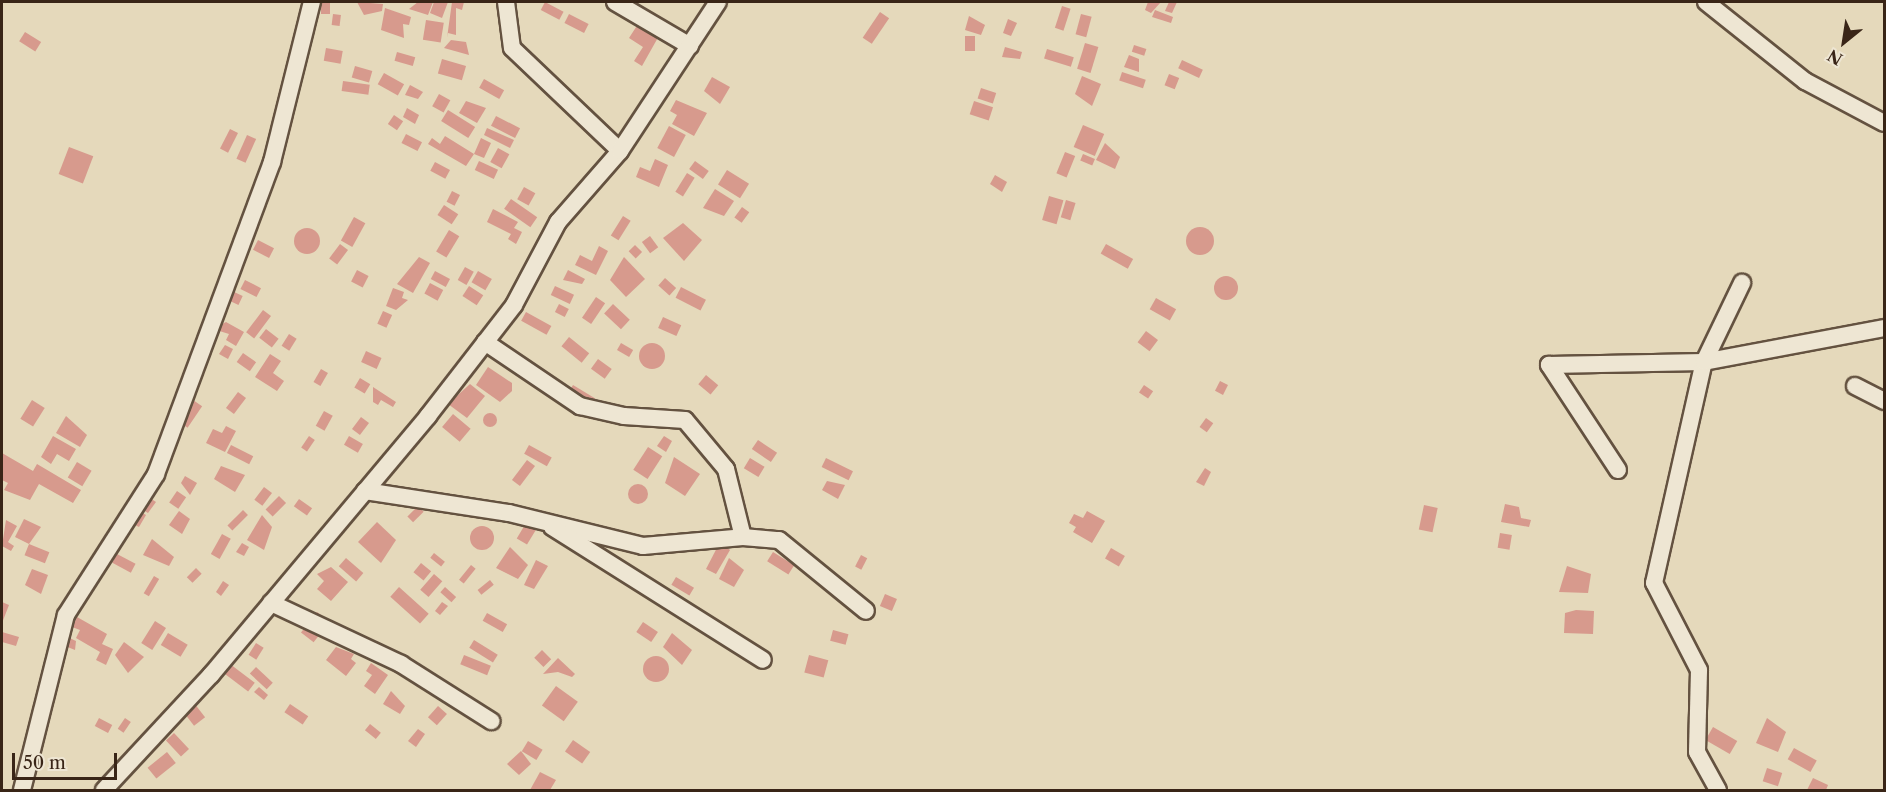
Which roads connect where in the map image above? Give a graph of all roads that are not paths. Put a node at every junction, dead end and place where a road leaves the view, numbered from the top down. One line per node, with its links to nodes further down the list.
1 (312, 2): 23 (street)
2 (506, 2): 8 (street)
3 (615, 2): 6 (street)
4 (718, 2): 6 (street)
5 (1706, 2): 7 (street)
6 (690, 46): 8 (street)
7 (1884, 123)
8 (620, 151): 11 (street)
9 (1742, 284): 12 (street)
10 (1884, 328): 12 (street)
11 (485, 342): 16 (street); 18 (street)
12 (1704, 362): 15 (street); 25 (street)
13 (1855, 387): 14 (street)
14 (1884, 401)
15 (1618, 470)
16 (365, 491): 17 (street); 19 (street)
17 (544, 521): 18 (street); 21 (street)
18 (743, 537): 20 (street)
19 (271, 603): 22 (street); 24 (street)
20 (866, 611)
21 (763, 660)
22 (491, 721)
23 (22, 790)
24 (104, 790)
25 (1718, 790)

